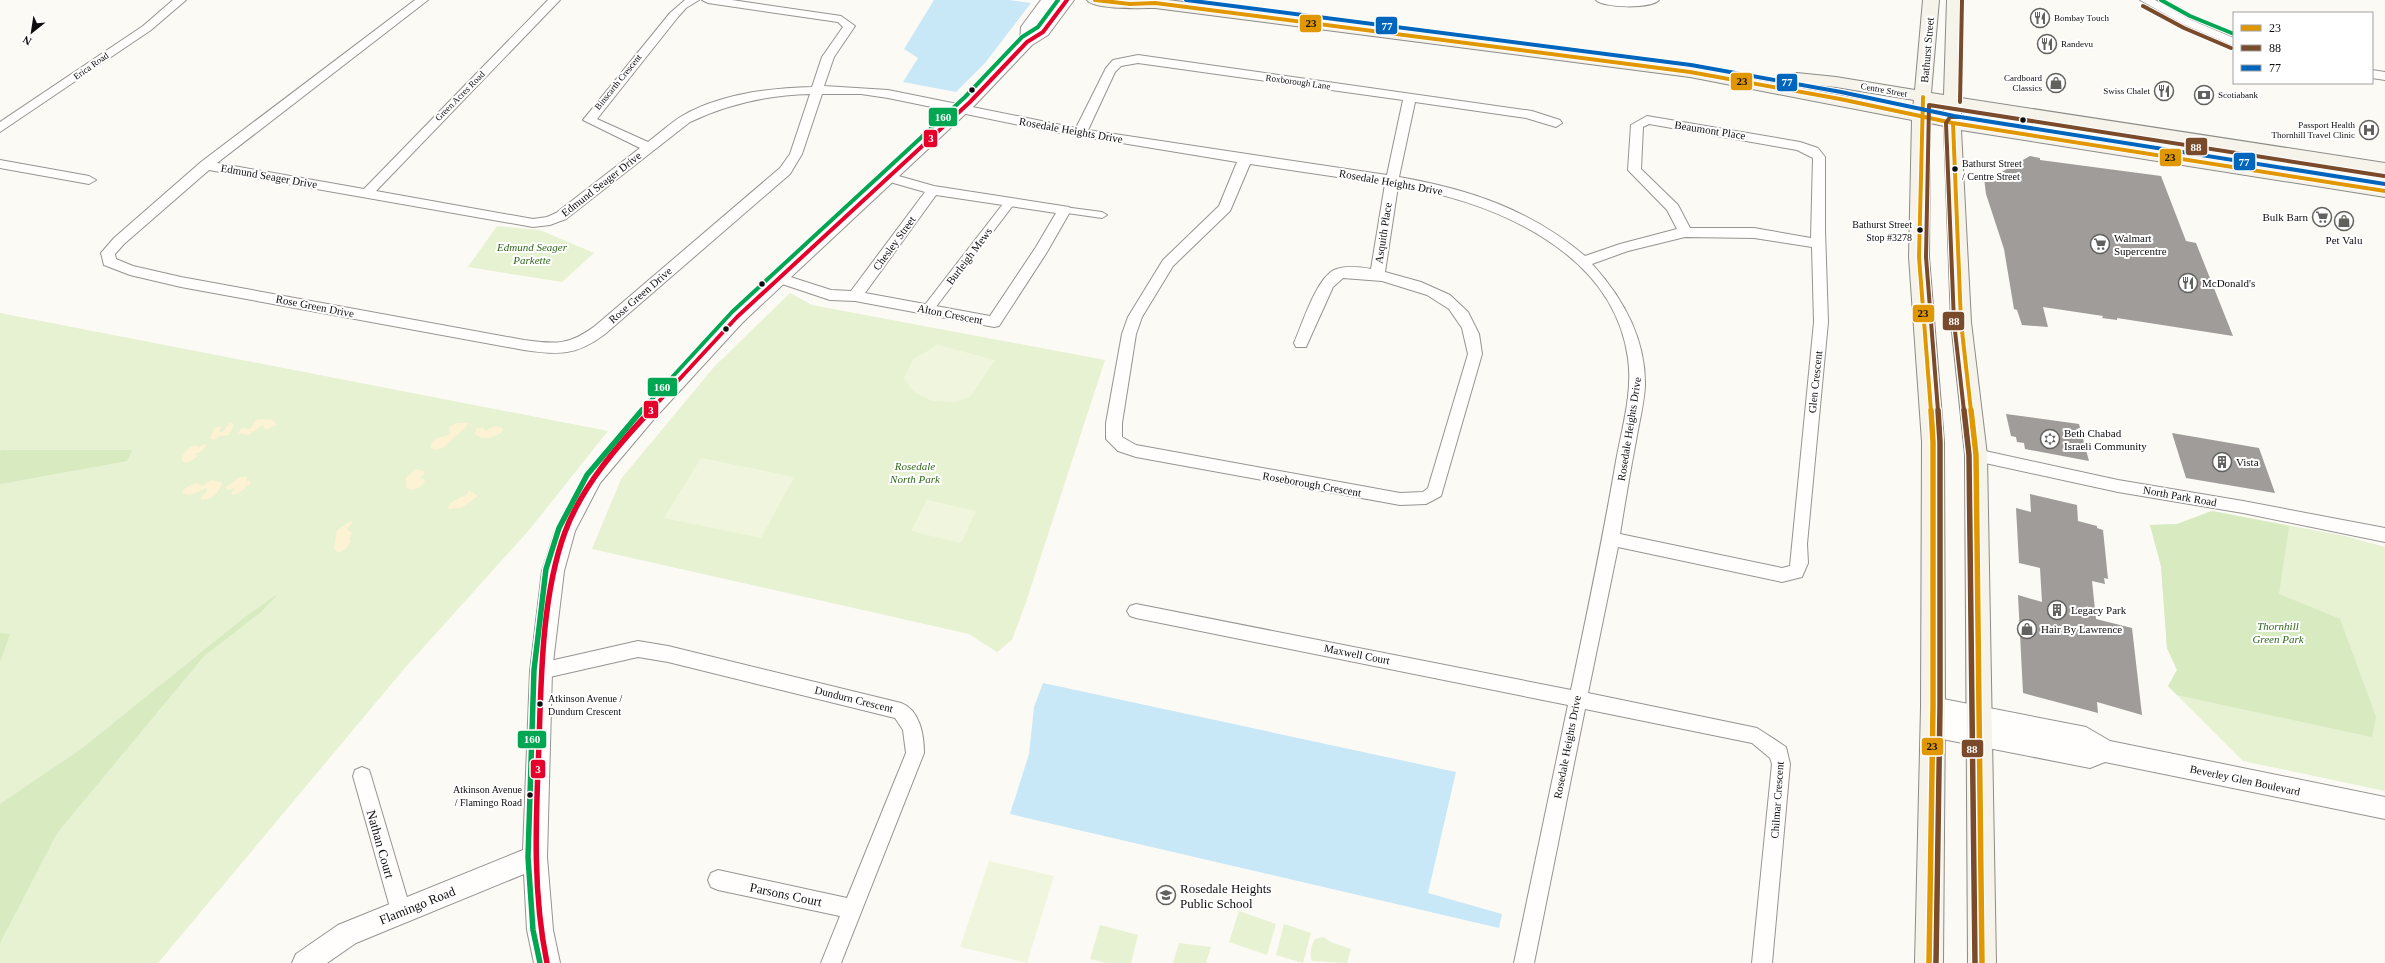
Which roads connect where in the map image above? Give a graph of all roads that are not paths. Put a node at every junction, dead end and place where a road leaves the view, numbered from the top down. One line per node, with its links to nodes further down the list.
1 (180, 0): 28 (street, Erica Road)
2 (422, 0): 33 (street, Rose Green Drive)
3 (554, 0): 40 (street, Green Acres Road)
4 (693, 0): 30 (street, Binscarth Crescent)
5 (708, 0): 20 (street)
6 (1048, 0): 15 (street)
7 (1067, 0): 15 (street)
8 (1095, 0): 14 (main road, Centre Street)
9 (1602, 0): 10 (street)
10 (1653, 0)
11 (1931, 0): 21 (main road, Bathurst Street)
12 (1955, 0): 23 (main road)
13 (2146, 0): 16 (street)
14 (1151, 1): 17 (main road, Centre Street)
15 (1028, 42): 24 (street)
16 (2233, 42)
17 (1690, 72): 21 (main road, Centre Street); 25 (main road, Centre Street)
18 (2373, 74): 19 (street)
19 (2385, 76)
20 (816, 92): 24 (street, Edmund Seager Drive); 30 (street, Edmund Seager Drive); 33 (street, Rose Green Drive)
21 (1923, 97): 23 (main road, Centre Street); 25 (main road, Bathurst Street)
22 (1410, 98): 26 (street, Roxborough Lane); 29 (street, Roxborough Lane); 37 (street, Asquith Place)
23 (1953, 102): 27 (main road); 34 (main road, Centre Street)
24 (961, 109): 29 (street, Rosedale Heights Drive); 35 (street)
25 (1921, 117): 27 (main road, Centre Street); 58 (main road, Bathurst Street)
26 (1556, 123)
27 (1953, 123): 39 (main road, Centre Street); 52 (main road)
28 (0, 128)
29 (1080, 133): 31 (street, Rosedale Heights Drive)
30 (648, 147): 40 (street, Edmund Seager Drive)
31 (1246, 159): 37 (street, Rosedale Heights Drive); 47 (street, Roseborough Crescent)
32 (0, 164): 36 (street)
33 (206, 165): 40 (street, Edmund Seager Drive)
34 (2385, 168)
35 (888, 177): 38 (street); 48 (street)
36 (89, 180)
37 (1392, 181): 46 (street, Rosedale Heights Drive); 47 (street, Asquith Place)
38 (934, 190): 41 (street); 49 (street, Chesley Street)
39 (2385, 191)
40 (367, 193)
41 (1010, 202): 42 (street); 50 (street, Burleigh Mews)
42 (1064, 210): 43 (street); 50 (street, Alton Crescent)
43 (1102, 215)
44 (1685, 232): 45 (street); 45 (street, Beaumont Place); 46 (street)
45 (1818, 244): 54 (street, Glen Crescent)
46 (1582, 262): 54 (street, Rosedale Heights Drive)
47 (1377, 275): 51 (street, Roseborough Crescent)
48 (778, 278): 49 (street, Alton Crescent); 56 (street)
49 (855, 296): 50 (street, Alton Crescent)
50 (928, 309)
51 (1301, 343)
52 (1976, 455): 53 (street, North Park Road); 59 (main road)
53 (2385, 535)
54 (1611, 539): 57 (street, Rosedale Heights Drive)
55 (1136, 611): 57 (street, Maxwell Court)
56 (541, 672): 62 (street); 64 (street, Dundurn Crescent)
57 (1577, 698): 69 (street, Rosedale Heights Drive); 70 (street, Chilmar Crescent)
58 (1933, 717): 59 (street, Beverley Glen Boulevard); 71 (main road, Bathurst Street)
59 (1979, 726): 61 (street, Beverley Glen Boulevard); 72 (main road)
60 (362, 776): 65 (street, Nathan Court)
61 (2385, 808)
62 (535, 857): 65 (street, Flamingo Road); 67 (street)
63 (718, 880): 64 (street, Parsons Court)
64 (853, 908): 68 (street, Dundurn Crescent)
65 (401, 911): 66 (street, Flamingo Road)
66 (305, 963)
67 (547, 963)
68 (831, 963)
69 (1524, 963)
70 (1762, 963)
71 (1929, 963)
72 (1982, 963)

